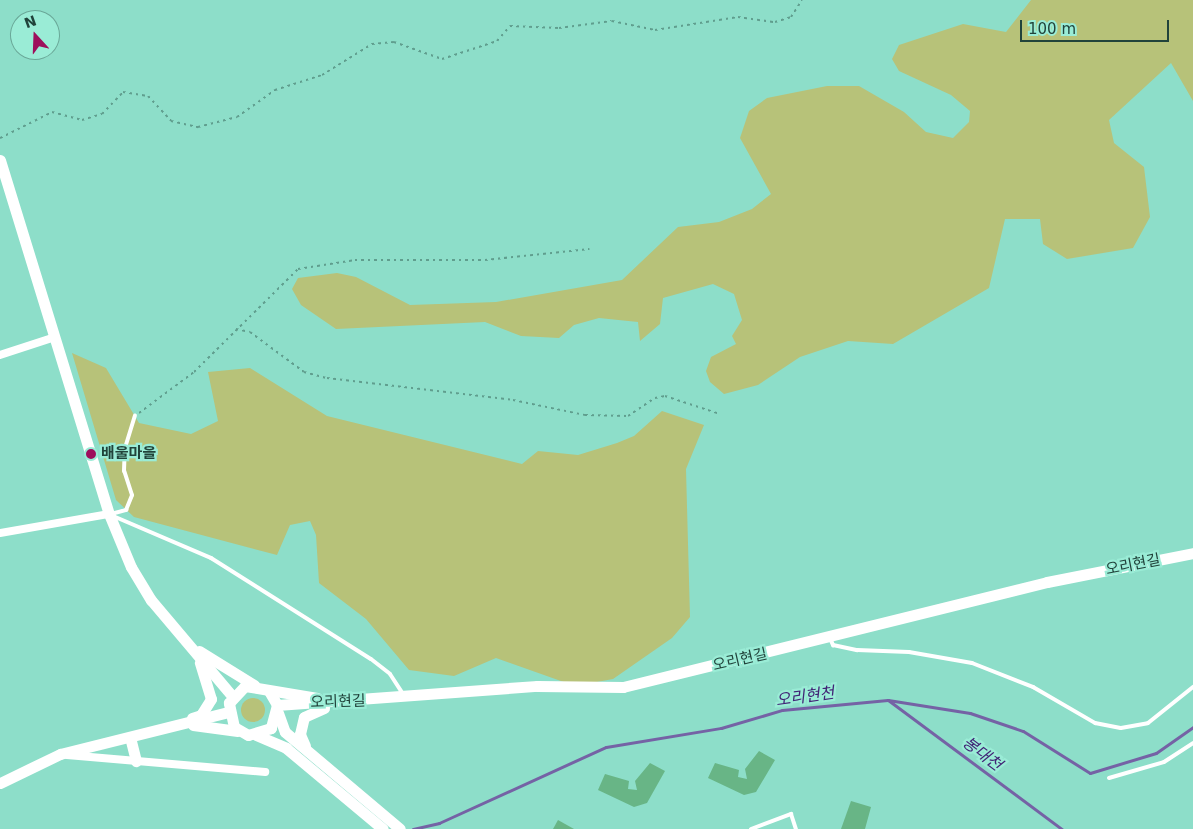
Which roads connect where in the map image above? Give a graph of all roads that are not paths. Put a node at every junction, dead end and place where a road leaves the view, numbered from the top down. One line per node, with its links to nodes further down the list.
1 (0, 160): 2 (street)
2 (55, 337): 3 (street); 5 (street)
3 (0, 355)
4 (135, 416): 5 (lane)
5 (109, 514): 6 (street); 9 (street); 14 (lane)
6 (0, 532)
7 (1193, 553): 8 (street, 오리현길)
8 (830, 638): 11 (lane); 14 (street, 오리현길)
9 (194, 647): 10 (street); 13 (street); 18 (street)
10 (254, 685): 12 (street); 13 (street)
11 (1193, 686)
12 (269, 691): 15 (street); 16 (street)
13 (232, 696): 17 (street)
14 (405, 698): 15 (street, 오리현길)
15 (351, 703): 16 (street, 오리현길); 23 (street)
16 (278, 709): 20 (street); 23 (street)
17 (228, 712): 18 (street); 19 (street)
18 (168, 728): 19 (street); 21 (street)
19 (240, 732): 20 (street)
20 (256, 735): 29 (street)
21 (130, 737): 24 (street); 25 (street)
22 (1193, 743): 27 (lane)
23 (309, 752): 29 (street)
24 (60, 754): 25 (street); 28 (street)
25 (136, 760): 26 (street)
26 (265, 772)
27 (1109, 778)
28 (0, 783)
29 (339, 785): 30 (street); 31 (street)
30 (383, 829)
31 (400, 829)
32 (751, 829): 33 (lane)
33 (796, 829)

